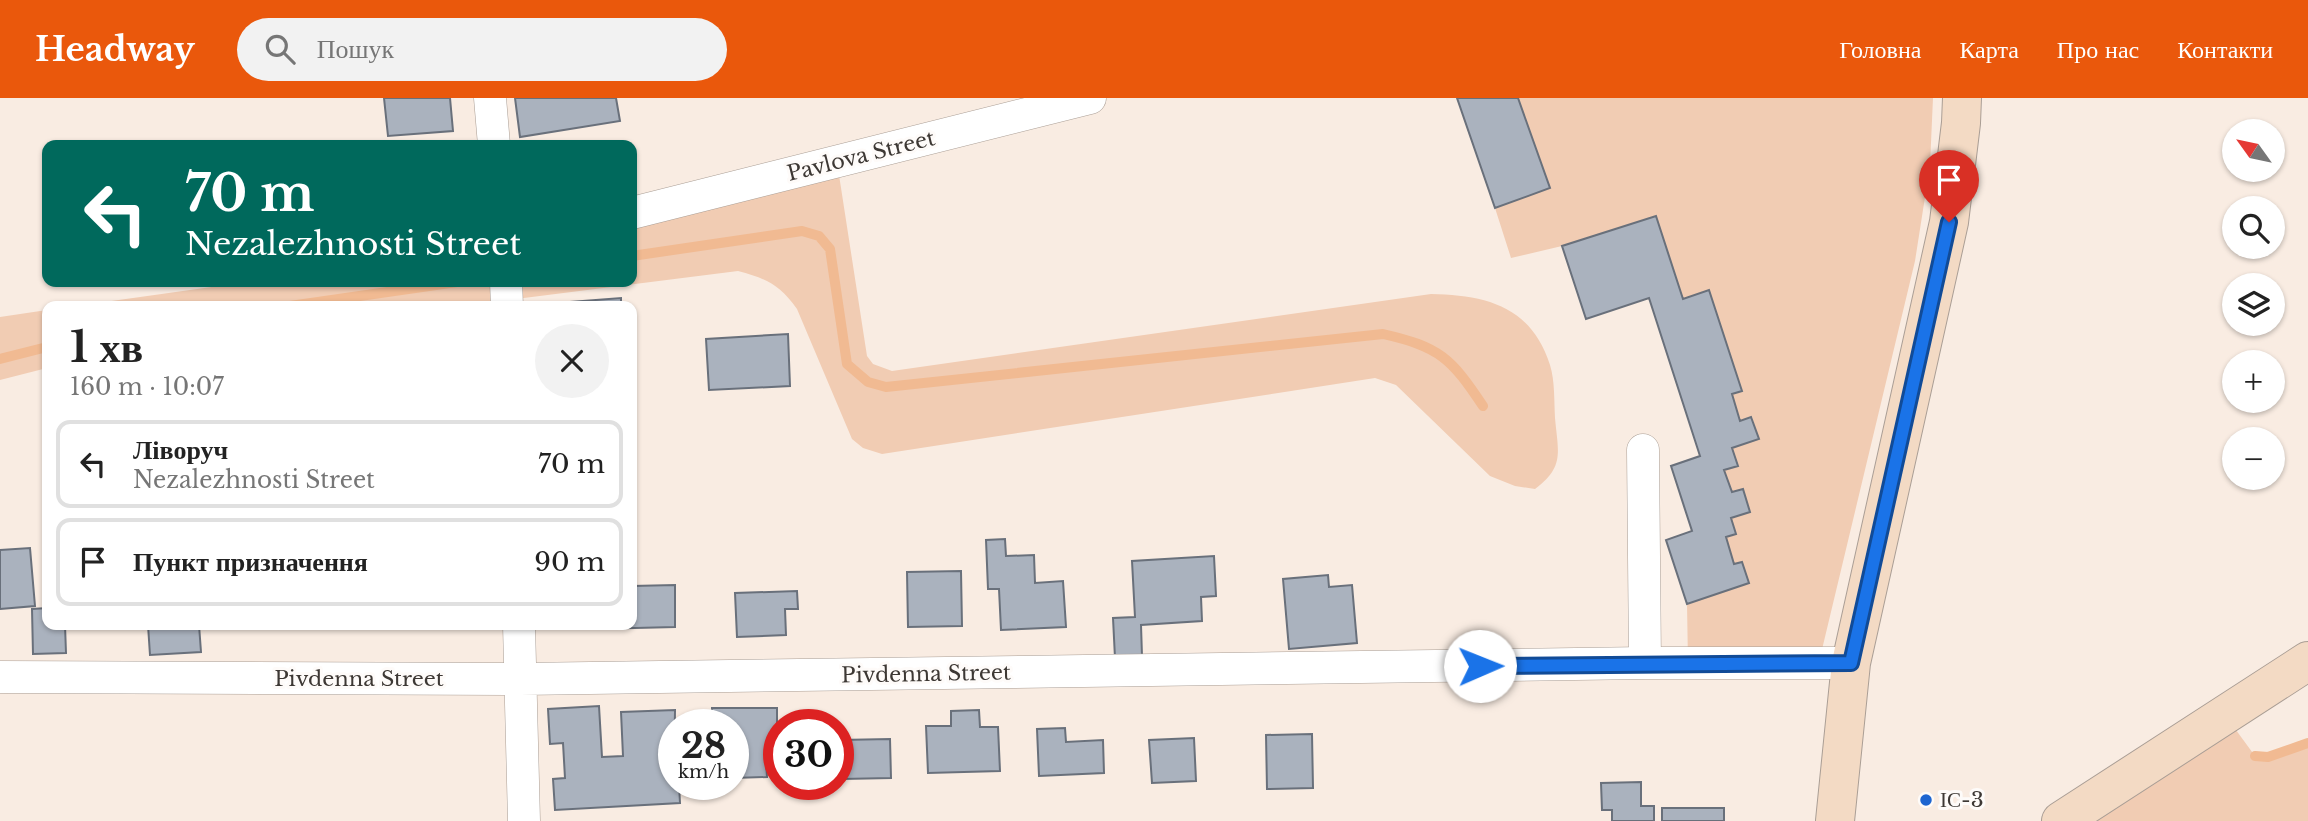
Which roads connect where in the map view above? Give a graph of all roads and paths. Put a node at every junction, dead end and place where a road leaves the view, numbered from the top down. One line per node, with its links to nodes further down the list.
1 (490, 98): 4 (street)
2 (1090, 98): 5 (street, Pavlova Street)
3 (1962, 98): 10 (street)
4 (494, 140)
5 (637, 212)
6 (1643, 450): 9 (street)
7 (519, 630): 12 (street)
8 (2308, 661): 15 (street)
9 (1645, 663): 10 (street, Pivdenna Street); 12 (street, Pivdenna Street)
10 (1851, 663): 14 (street)
11 (0, 677): 12 (street, Pivdenna Street)
12 (520, 680): 13 (street)
13 (524, 821)
14 (1835, 821)
15 (2061, 821)

